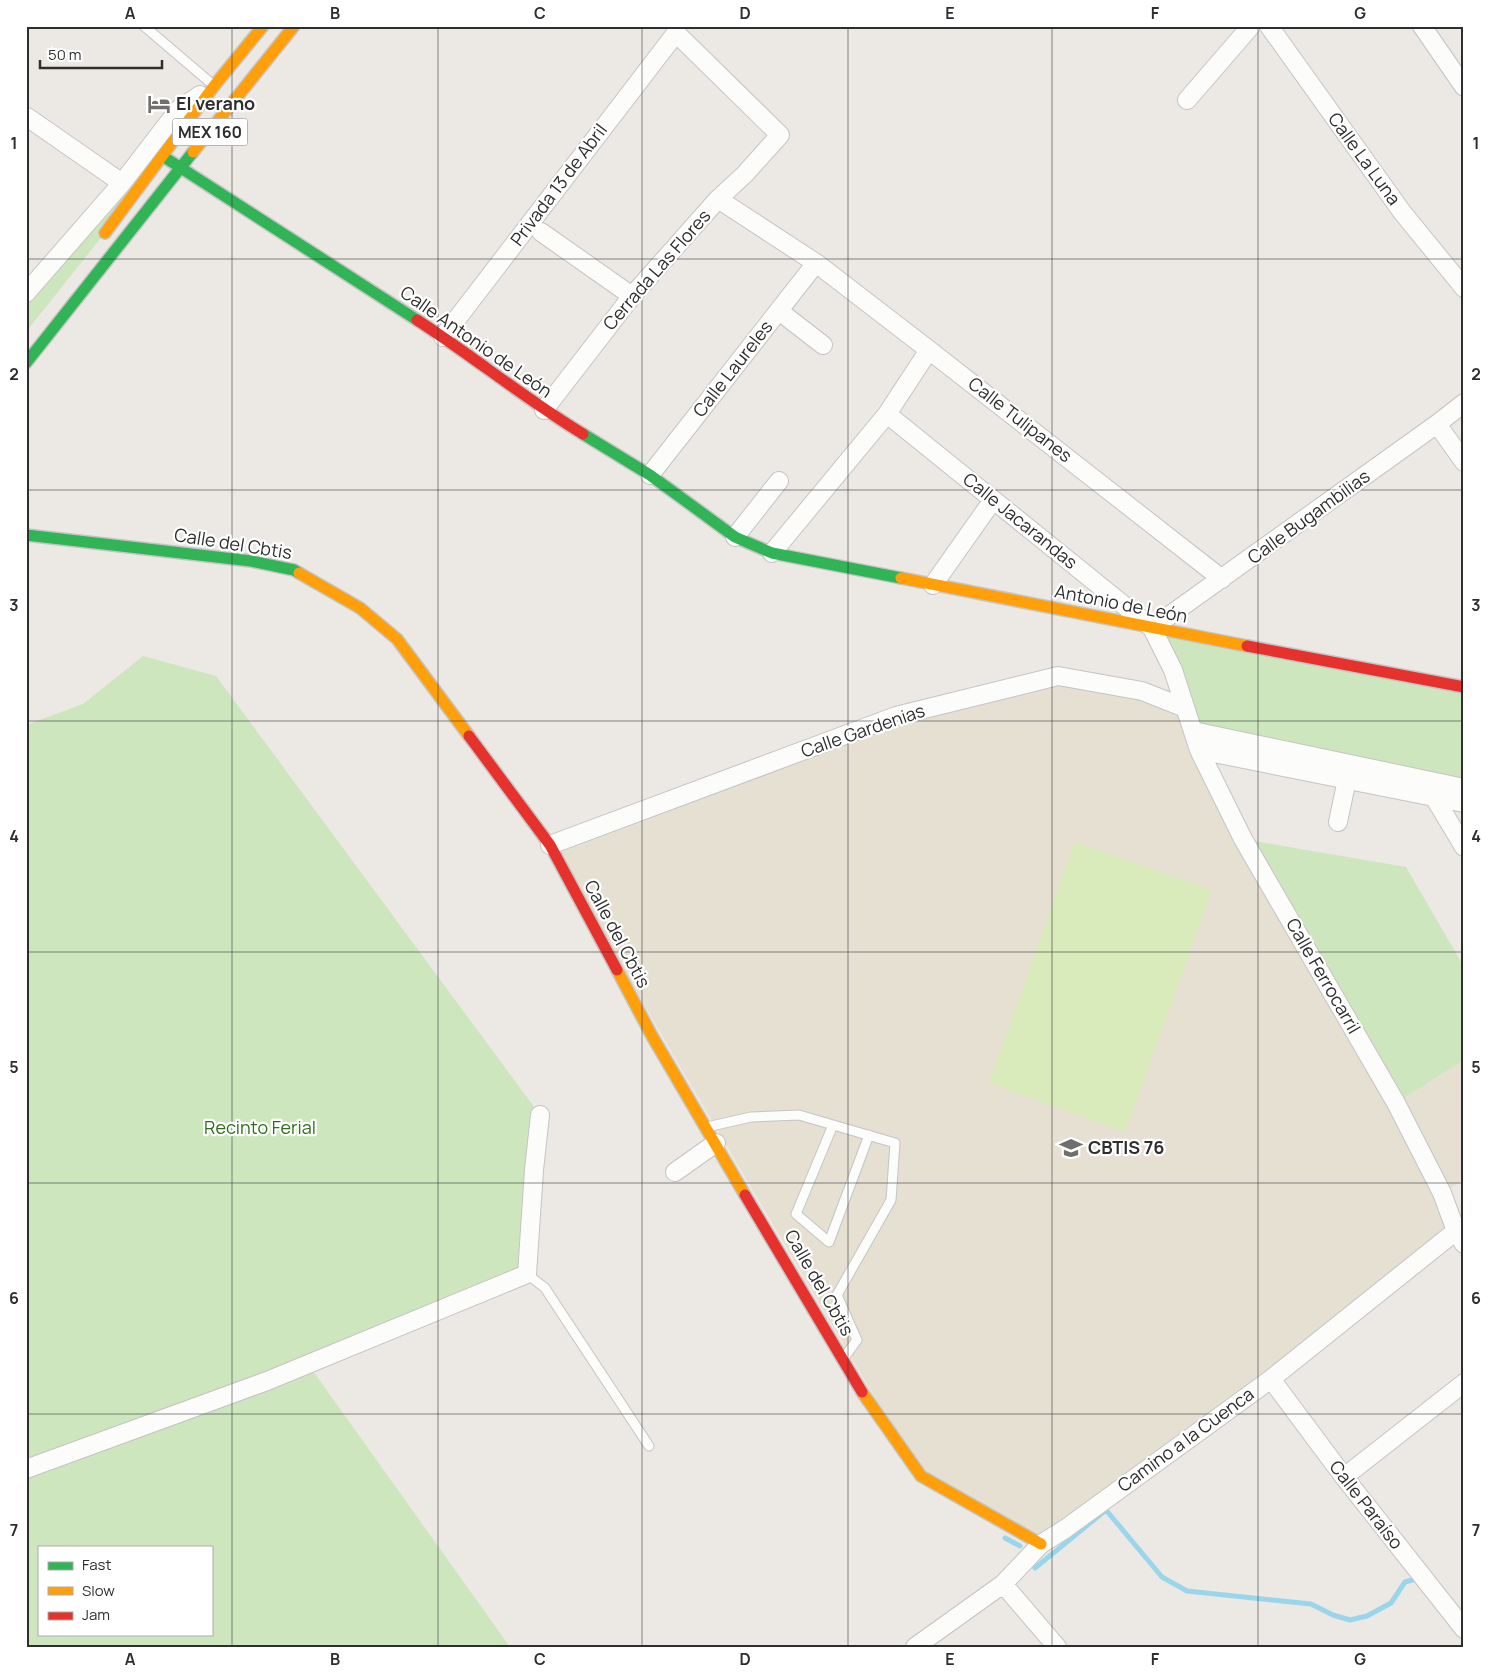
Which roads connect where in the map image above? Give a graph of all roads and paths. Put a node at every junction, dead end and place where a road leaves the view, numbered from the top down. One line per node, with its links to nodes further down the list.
1 (144, 26): 7 (lane)
2 (262, 26): 7 (street, MEX 160)
3 (294, 26): 10 (street, MEX 160)
4 (1252, 26): 9 (street)
5 (1269, 26): 19 (street, Calle La Luna)
6 (1422, 26): 8 (street)
7 (214, 86): 10 (street); 12 (street, MEX 160); 14 (street)
8 (1464, 87)
9 (1188, 100)
10 (234, 101): 13 (street, MEX 160)
11 (27, 117): 14 (street)
12 (162, 155): 13 (street, Calle Antonio de León); 17 (street, MEX 160)
13 (181, 168): 23 (street, Calle Antonio de León); 26 (street, MEX 160)
14 (122, 183): 20 (street)
15 (718, 199): 18 (street, Cerrada Las Flores); 21 (street, Cerrada Las Flores); 23 (street, Privada 13 de Abril)
16 (541, 232): 21 (street)
17 (100, 239)
18 (816, 264): 22 (street, Calle Laureles); 25 (street, Calle Tulipanes)
19 (1464, 288)
20 (26, 293)
21 (632, 296): 28 (street, Cerrada Las Flores)
22 (779, 311): 24 (street); 32 (street, Calle Laureles)
23 (443, 337): 28 (street, Calle Antonio de León)
24 (823, 345)
25 (930, 350): 29 (street); 38 (street, Calle Tulipanes)
26 (26, 363)
27 (1464, 403): 30 (street, Calle Bugambilias)
28 (544, 410): 32 (street, Calle Antonio de León)
29 (887, 414): 34 (street, Calle Jacarandas); 37 (street)
30 (1437, 424): 31 (street); 38 (street, Calle Bugambilias)
31 (1464, 462)
32 (650, 475): 36 (street, Calle Antonio de León)
33 (780, 481): 36 (street)
34 (993, 500): 39 (street); 40 (street, Calle Jacarandas)
35 (26, 535): 50 (street, Calle del Cbtis)
36 (735, 537): 37 (street, Calle Antonio de León)
37 (772, 553): 39 (street, Antonio de León)
38 (1222, 579): 40 (street, Calle Bugambilias)
39 (933, 585): 40 (street, Antonio de León)
40 (1152, 628): 41 (street, Antonio de León); 42 (street, Calle Ferrocarril)
41 (1464, 687)
42 (1185, 708): 43 (street, Calle Ferrocarril); 50 (street, Calle Gardenias)
43 (1193, 731): 44 (street, Calle Ferrocarril); 45 (street)
44 (1199, 750): 45 (street); 58 (street, Calle Ferrocarril)
45 (1349, 772): 47 (street); 49 (street)
46 (1464, 788): 47 (street)
47 (1433, 790): 48 (street); 51 (street)
48 (1464, 803)
49 (1338, 822)
50 (550, 845): 54 (street, Calle del Cbtis)
51 (1464, 847)
52 (540, 1115): 59 (street)
53 (833, 1125): 54 (lane); 55 (lane); 55 (lane)
54 (707, 1127): 56 (street, Calle del Cbtis)
55 (869, 1135): 60 (lane)
56 (716, 1143): 57 (street); 60 (street, Calle del Cbtis)
57 (676, 1172)
58 (1460, 1237): 61 (street, Camino a la Cuenca)
59 (527, 1274): 63 (lane); 64 (street)
60 (843, 1359): 66 (street, Calle del Cbtis)
61 (1271, 1379): 65 (street, Calle Paraíso); 66 (street, Camino a la Cuenca)
62 (1464, 1383): 65 (street)
63 (650, 1446)
64 (26, 1469)
65 (1344, 1477): 68 (street, Calle Paraíso)
66 (1041, 1544): 67 (street, Camino a la Cuenca)
67 (1003, 1584): 69 (street, Camino a la Cuenca); 70 (street)
68 (1464, 1629)
69 (915, 1647)
70 (1056, 1647)

